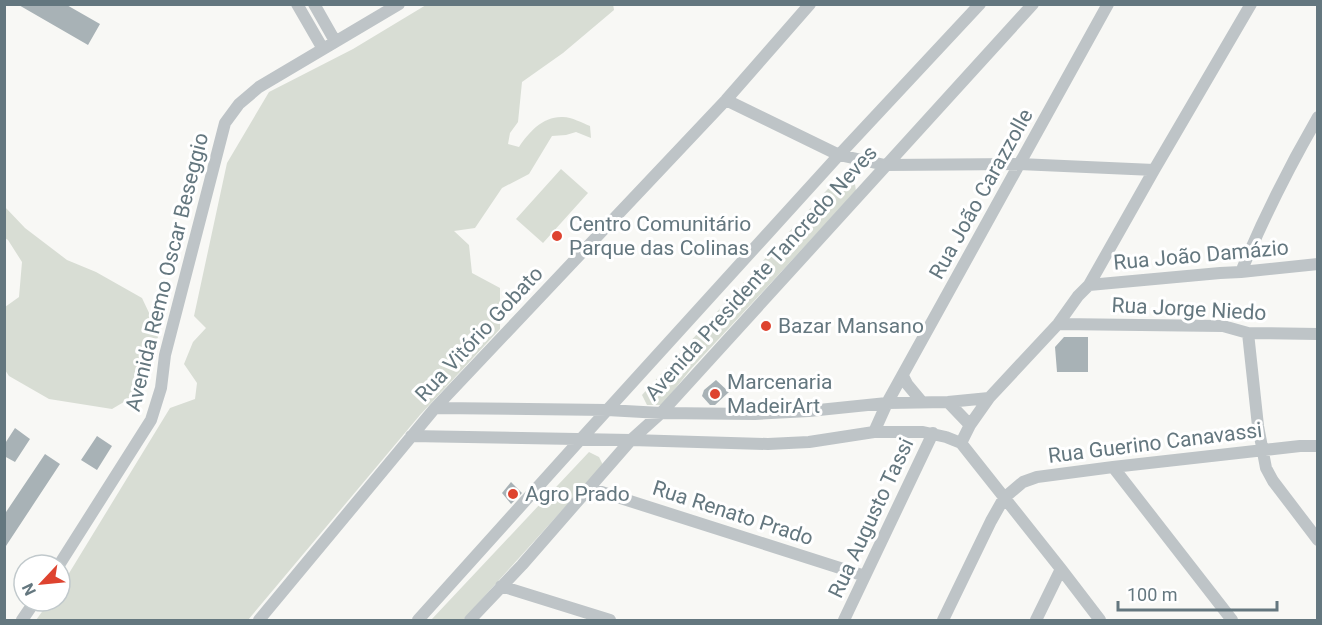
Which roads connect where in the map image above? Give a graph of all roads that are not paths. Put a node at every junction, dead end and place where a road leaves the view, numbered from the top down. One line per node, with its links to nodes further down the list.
1 (297, 4): 10 (street)
2 (314, 4): 9 (street)
3 (399, 4): 9 (street, Avenida Remo Oscar Beseggio)
4 (810, 4): 11 (street, Rua Vitório Gobato)
5 (980, 4): 15 (street, Avenida Presidente Tancredo Neves)
6 (1033, 4): 17 (street, Avenida Presidente Tancredo Neves)
7 (1108, 4): 16 (street, Rua João Carazzolle)
8 (1251, 4): 18 (street)
9 (335, 41): 10 (street, Avenida Remo Oscar Beseggio)
10 (322, 49): 46 (street, Avenida Remo Oscar Beseggio)
11 (726, 100): 15 (street); 30 (street, Rua Vitório Gobato)
12 (1317, 117): 14 (street)
13 (1317, 139): 14 (street)
14 (1304, 140): 20 (street)
15 (839, 155): 17 (street); 31 (street, Avenida Presidente Tancredo Neves)
16 (1019, 164): 17 (street); 18 (street); 25 (street, Rua João Carazzolle)
17 (885, 165): 32 (street, Avenida Presidente Tancredo Neves)
18 (1154, 170): 21 (street)
19 (1317, 264): 20 (street, Rua João Damázio)
20 (1241, 272): 21 (street, Rua João Damázio)
21 (1089, 285): 22 (street)
22 (1058, 324): 23 (street, Rua Jorge Niedo); 26 (street)
23 (1248, 333): 24 (street, Rua Jorge Niedo); 41 (street)
24 (1317, 334)
25 (903, 376): 27 (street); 29 (street, Rua João Carazzolle)
26 (989, 398): 28 (street); 33 (street)
27 (922, 402): 28 (street); 29 (street)
28 (948, 402): 33 (street)
29 (887, 403): 32 (street); 34 (street, Rua João Carazzolle)
30 (435, 408): 31 (street); 36 (street, Rua Vitório Gobato)
31 (607, 410): 32 (street); 37 (street, Avenida Presidente Tancredo Neves)
32 (661, 413): 38 (street, Avenida Presidente Tancredo Neves)
33 (970, 425): 39 (street)
34 (874, 432): 35 (street); 38 (street)
35 (933, 433): 39 (street); 48 (street, Rua Augusto Tassi)
36 (411, 436): 37 (street); 50 (street, Rua Vitório Gobato)
37 (580, 440): 38 (street); 51 (street, Avenida Presidente Tancredo Neves)
38 (631, 440): 43 (street, Avenida Presidente Tancredo Neves)
39 (961, 443): 44 (street)
40 (1317, 446): 41 (street, Rua Guerino Canavassi)
41 (1262, 450): 42 (street, Rua Guerino Canavassi); 45 (street)
42 (1113, 467): 44 (street, Rua Guerino Canavassi); 58 (street)
43 (589, 488): 48 (street, Rua Renato Prado); 49 (street, Avenida Presidente Tancredo Neves)
44 (1004, 498): 47 (street); 55 (street)
45 (1317, 540)
46 (67, 553)
47 (1061, 569): 56 (street); 57 (street)
48 (866, 576): 54 (street, Rua Augusto Tassi)
49 (501, 585): 52 (street, Avenida Presidente Tancredo Neves); 53 (street)
50 (259, 621)
51 (418, 621)
52 (470, 621)
53 (610, 621)
54 (844, 621)
55 (943, 621)
56 (1036, 621)
57 (1100, 621)
58 (1232, 621)

